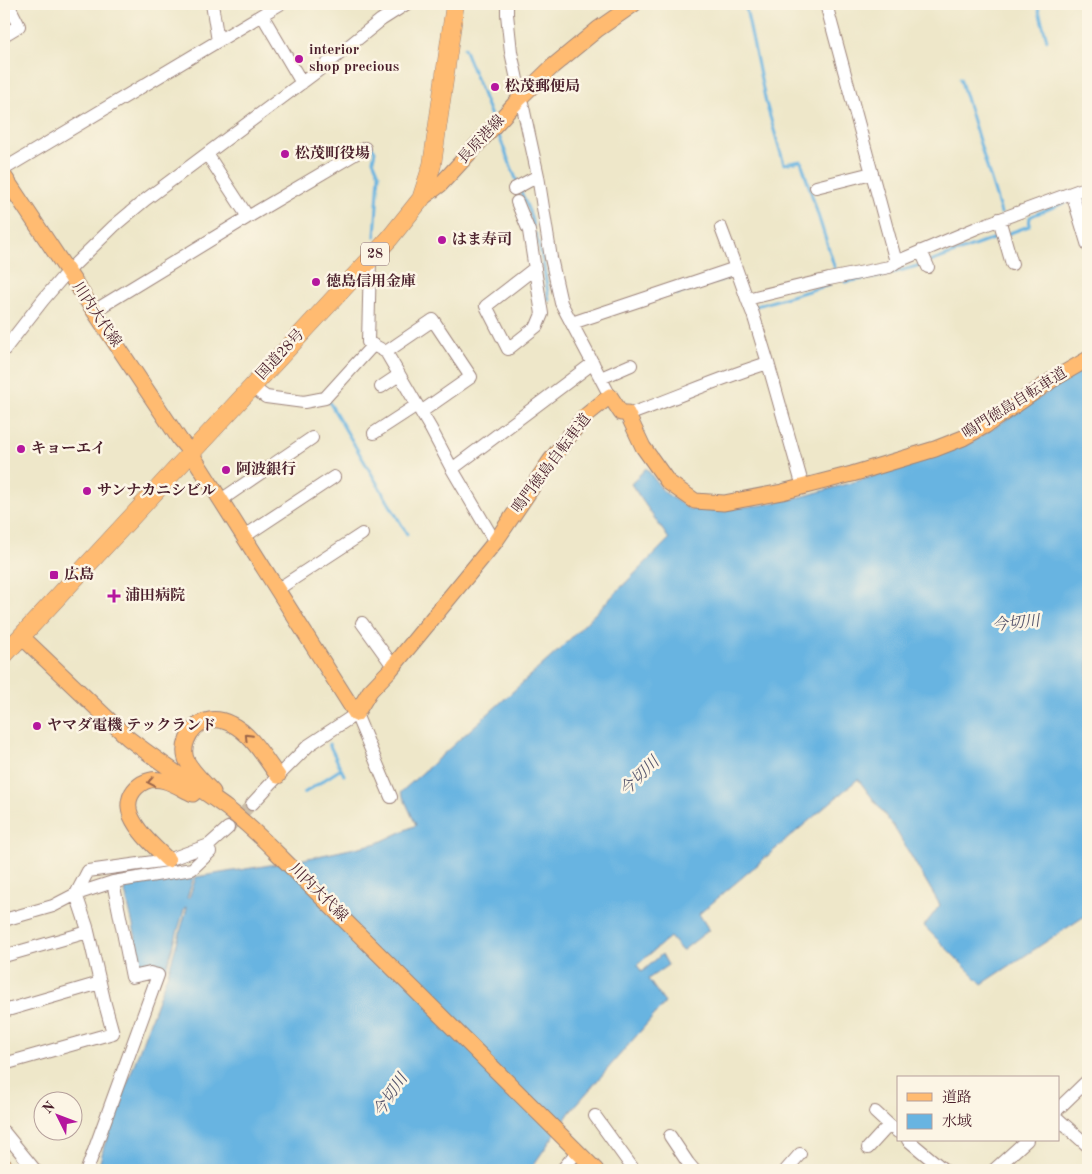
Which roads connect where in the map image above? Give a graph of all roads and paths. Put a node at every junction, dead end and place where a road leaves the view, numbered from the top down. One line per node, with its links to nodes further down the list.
1 (8, 4): 10 (street)
2 (212, 4): 11 (street)
3 (280, 4): 9 (street)
4 (406, 4): 12 (street)
5 (455, 4): 23 (highway, 国道28号 / 28)
6 (507, 4): 13 (street)
7 (634, 4): 13 (main road, 長原港線)
8 (826, 4): 17 (street)
9 (262, 14): 11 (street); 12 (street)
10 (4, 34)
11 (218, 41): 16 (street)
12 (302, 83): 15 (street)
13 (520, 98): 19 (street); 23 (main road, 長原港線)
14 (365, 148): 26 (street)
15 (206, 154): 26 (street); 39 (street)
16 (4, 169)
17 (872, 173): 20 (street); 38 (street)
18 (4, 176): 39 (main road, 川内大代線)
19 (538, 176): 22 (street); 28 (street)
20 (816, 187)
21 (1088, 187): 24 (street)
22 (514, 189)
23 (421, 199): 33 (highway, 国道28号 / 28)
24 (1074, 199): 27 (street); 31 (street)
25 (516, 202): 30 (street)
26 (248, 217): 41 (street)
27 (998, 219): 32 (street); 34 (street)
28 (546, 224): 30 (street); 42 (street)
29 (721, 228): 37 (street)
30 (529, 231): 36 (street)
31 (1088, 246)
32 (921, 251): 35 (street); 38 (street)
33 (370, 259): 43 (street); 52 (highway, 国道28号 / 28)
34 (1012, 264)
35 (928, 267)
36 (535, 268): 36 (street)
37 (736, 268): 40 (street); 42 (street)
38 (892, 268): 40 (street)
39 (67, 272): 41 (main road, 川内大代線); 44 (street)
40 (747, 299): 48 (street)
41 (94, 311): 59 (main road, 川内大代線)
42 (572, 323): 47 (street)
43 (373, 345): 45 (street); 52 (street)
44 (4, 350)
45 (386, 352): 50 (street); 55 (street)
46 (1088, 359): 62 (main road, 鳴門徳島自転車道)
47 (593, 363): 51 (street); 60 (street)
48 (768, 363): 56 (street); 62 (street)
49 (631, 365): 51 (street)
50 (399, 375): 53 (street); 55 (street)
51 (601, 378): 54 (street)
52 (252, 387): 59 (highway, 国道28号 / 28)
53 (381, 387)
54 (610, 396): 56 (main road, 鳴門徳島自転車道); 66 (main road, 鳴門徳島自転車道)
55 (419, 408): 57 (street); 60 (street)
56 (627, 413): 62 (main road, 鳴門徳島自転車道)
57 (374, 433)
58 (312, 438): 63 (street)
59 (191, 453): 63 (main road); 69 (highway, 国道28号 / 28)
60 (452, 469): 66 (street)
61 (334, 477): 65 (street)
62 (803, 487)
63 (221, 500): 65 (main road)
64 (362, 534): 67 (street)
65 (244, 536): 67 (main road)
66 (495, 542): 70 (main road, 鳴門徳島自転車道)
67 (278, 589): 71 (main road)
68 (363, 622): 70 (street)
69 (10, 644): 75 (main road, 川内大代線)
70 (393, 666): 71 (main road, 鳴門徳島自転車道)
71 (356, 714): 72 (street); 73 (street)
72 (278, 776): 74 (street); 75 (main road, one-way to 75)
73 (391, 797)
74 (252, 804)
75 (229, 810): 78 (main road, one-way to 78); 97 (main road, 川内大代線)
76 (228, 828): 78 (street)
77 (210, 852): 79 (street)
78 (168, 860): 80 (street)
79 (113, 882): 80 (street); 104 (street)
80 (76, 894): 81 (street); 82 (street)
81 (4, 920)
82 (88, 932): 83 (street); 84 (street)
83 (4, 956)
84 (100, 983): 85 (street); 86 (street)
85 (4, 1011)
86 (4, 1064)
87 (1088, 1080): 88 (street)
88 (1060, 1107)
89 (875, 1112): 92 (street)
90 (595, 1116): 107 (street)
91 (1060, 1121): 98 (street)
92 (894, 1128): 99 (street)
93 (4, 1132): 103 (street)
94 (670, 1136): 108 (street)
95 (910, 1142): 110 (street)
96 (1025, 1142): 111 (street)
97 (572, 1146): 105 (street); 106 (main road, 川内大代線)
98 (1088, 1146)
99 (868, 1148)
100 (800, 1154): 109 (street)
101 (4, 1166): 102 (highway)
102 (7, 1170)
103 (35, 1170)
104 (87, 1170)
105 (562, 1170)
106 (596, 1170)
107 (634, 1170)
108 (694, 1170)
109 (786, 1170)
110 (944, 1170)
111 (994, 1170)

